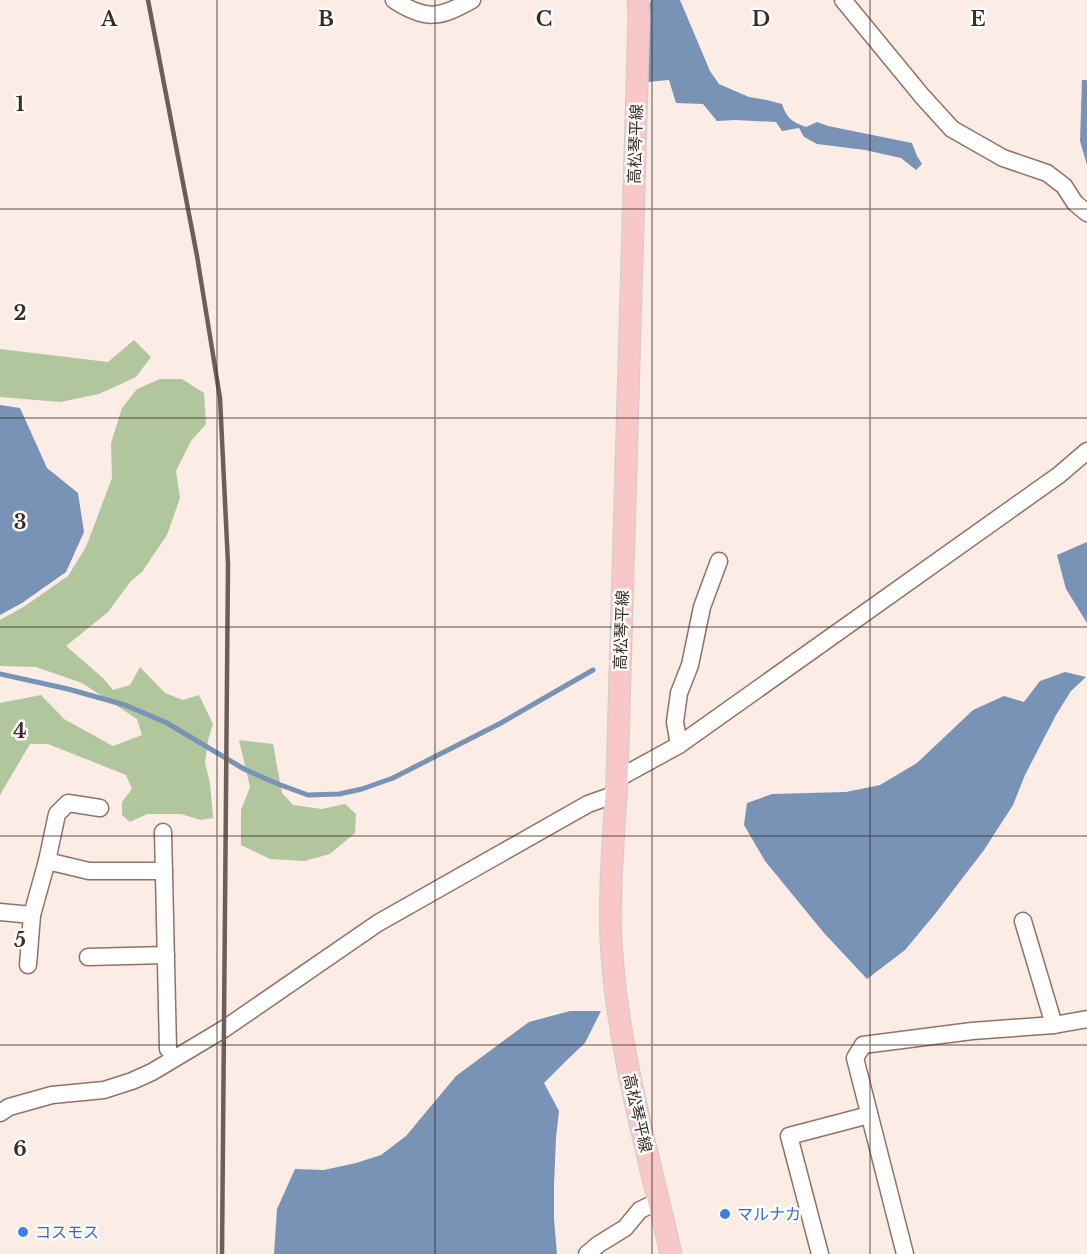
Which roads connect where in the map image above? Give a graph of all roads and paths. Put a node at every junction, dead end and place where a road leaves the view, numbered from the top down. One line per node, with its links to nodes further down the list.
1 (394, 0): 2 (street)
2 (472, 0)
3 (638, 0): 9 (main road, 高松琴平線)
4 (843, 0): 5 (street)
5 (1087, 213)
6 (1087, 451): 8 (street)
7 (719, 561): 8 (street)
8 (679, 745): 9 (street)
9 (617, 787): 23 (street); 25 (main road, 高松琴平線)
10 (100, 808): 12 (street)
11 (163, 832): 13 (street)
12 (47, 861): 13 (street); 15 (street)
13 (164, 871): 17 (street)
14 (0, 912): 15 (street)
15 (32, 915): 19 (street)
16 (1023, 921): 21 (street)
17 (166, 955): 18 (street); 22 (street)
18 (87, 957)
19 (28, 965)
20 (1087, 1019): 21 (street)
21 (1054, 1026): 24 (street)
22 (168, 1048)
23 (0, 1113)
24 (869, 1115): 28 (street); 29 (street)
25 (659, 1202): 26 (street); 27 (main road, 高松琴平線)
26 (587, 1254)
27 (671, 1254)
28 (819, 1254)
29 (905, 1254)

